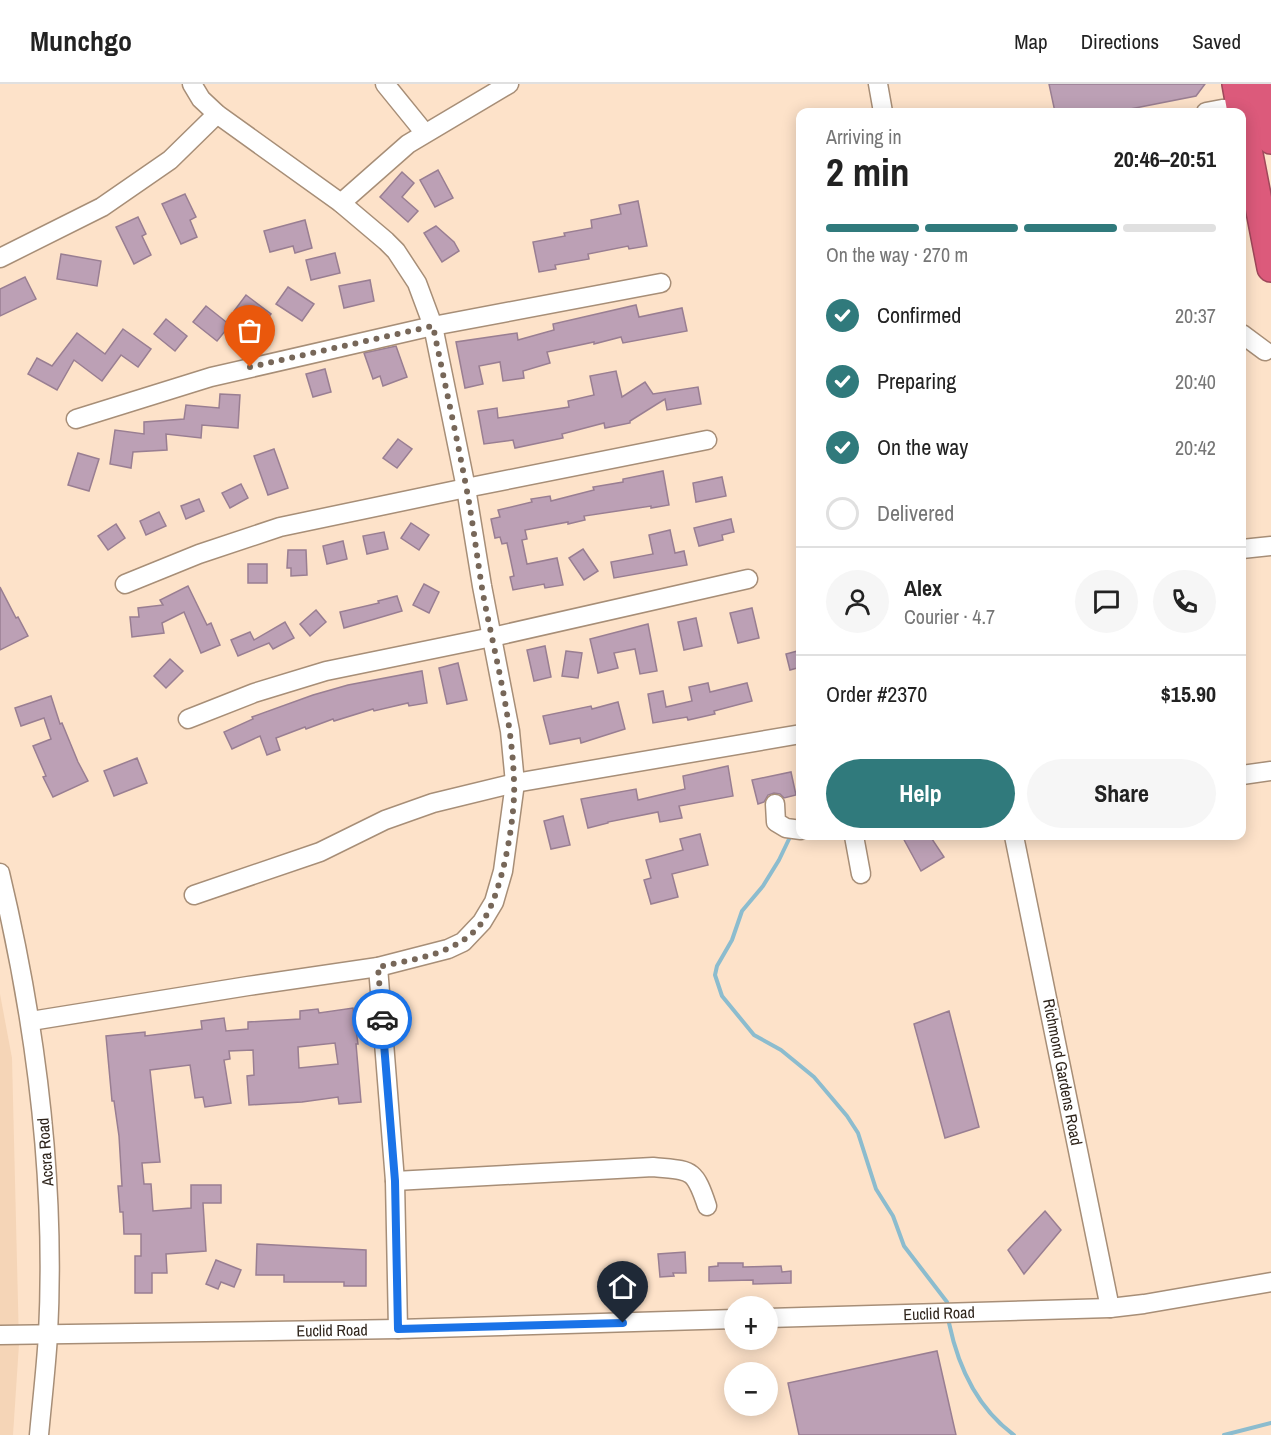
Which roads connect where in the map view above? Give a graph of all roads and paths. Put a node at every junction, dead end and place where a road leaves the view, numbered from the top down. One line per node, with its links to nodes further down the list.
1 (192, 84): 8 (street)
2 (385, 84): 9 (street)
3 (509, 84): 9 (street)
4 (878, 84): 6 (street)
5 (1247, 102): 7 (street); 10 (highway); 13 (highway)
6 (882, 108)
7 (1226, 108)
8 (217, 114): 11 (street); 12 (street)
9 (424, 132): 11 (street)
10 (1271, 140)
11 (341, 203): 15 (street)
12 (0, 258)
13 (1271, 268)
14 (661, 283): 15 (street)
15 (433, 326): 19 (street); 21 (street)
16 (1246, 337): 17 (street)
17 (1268, 352): 18 (street)
18 (1246, 354)
19 (76, 419)
20 (707, 440): 21 (street)
21 (466, 488): 25 (street); 26 (street)
22 (1271, 546): 23 (street)
23 (1246, 549)
24 (748, 579): 26 (street)
25 (125, 584)
26 (492, 637): 27 (street); 31 (street)
27 (188, 718)
28 (796, 735): 31 (street)
29 (1271, 771): 30 (street)
30 (1246, 774)
31 (515, 783): 38 (street); 39 (street)
32 (775, 804): 33 (street)
33 (796, 829)
34 (855, 840): 37 (street)
35 (1015, 840): 44 (street, Richmond Gardens Road)
36 (0, 873): 40 (street, Accra Road)
37 (861, 874)
38 (194, 895)
39 (378, 967): 40 (street); 41 (street)
40 (31, 1022): 48 (street, Accra Road)
41 (395, 1181): 42 (street); 47 (street)
42 (707, 1206)
43 (1271, 1282): 44 (street, Euclid Road)
44 (1110, 1308): 45 (street, Euclid Road)
45 (778, 1318)
46 (724, 1319): 47 (street, Euclid Road)
47 (398, 1329): 48 (street, Euclid Road)
48 (48, 1334): 49 (street, Euclid Road); 50 (street, Accra Road)
49 (0, 1335)
50 (39, 1435)

